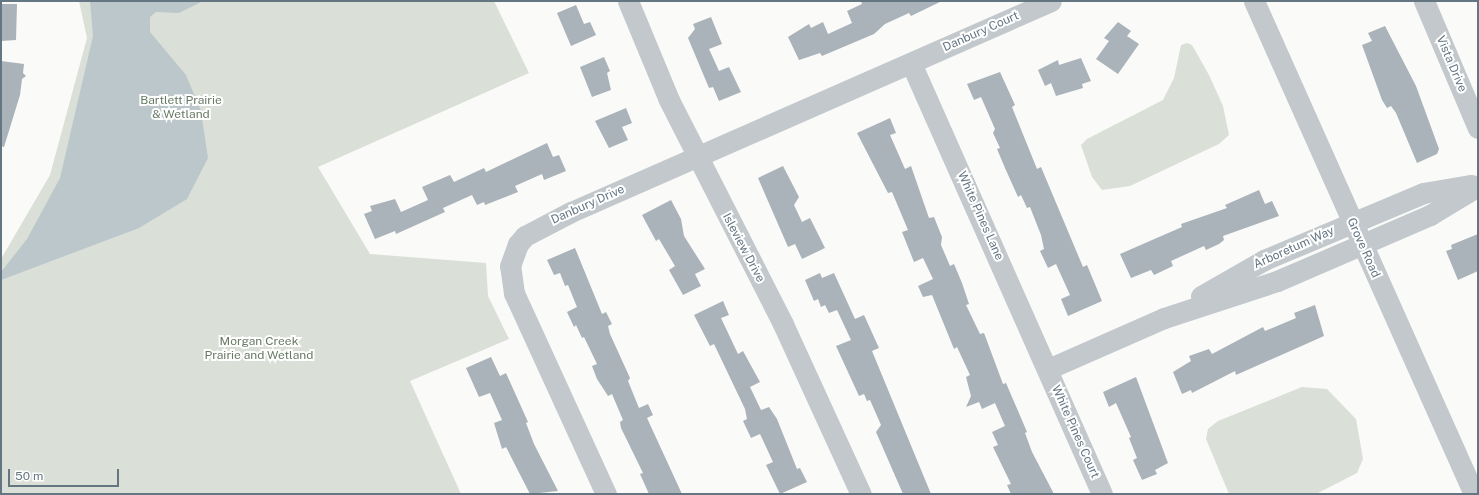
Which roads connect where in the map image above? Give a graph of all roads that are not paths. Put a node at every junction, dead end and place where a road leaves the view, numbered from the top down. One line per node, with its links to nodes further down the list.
1 (628, 1): 7 (street, Isleview Drive)
2 (1051, 1): 5 (street, Danbury Court)
3 (1254, 1): 9 (street, Grove Road)
4 (1424, 1): 6 (street, Vista Drive)
5 (912, 63): 7 (street, Danbury Drive); 12 (street, White Pines Lane)
6 (1478, 128)
7 (696, 157): 13 (street, Danbury Drive); 14 (street, Isleview Drive)
8 (1478, 185): 9 (street, Arboretum Way); 10 (street, Arboretum Way)
9 (1352, 222): 10 (street, Grove Road); 11 (street, Arboretum Way)
10 (1362, 244): 11 (street, Arboretum Way); 16 (street, Grove Road)
11 (1164, 318): 12 (street, Arboretum Way)
12 (1048, 369): 15 (street, White Pines Court)
13 (606, 494)
14 (861, 494)
15 (1102, 494)
16 (1474, 494)

